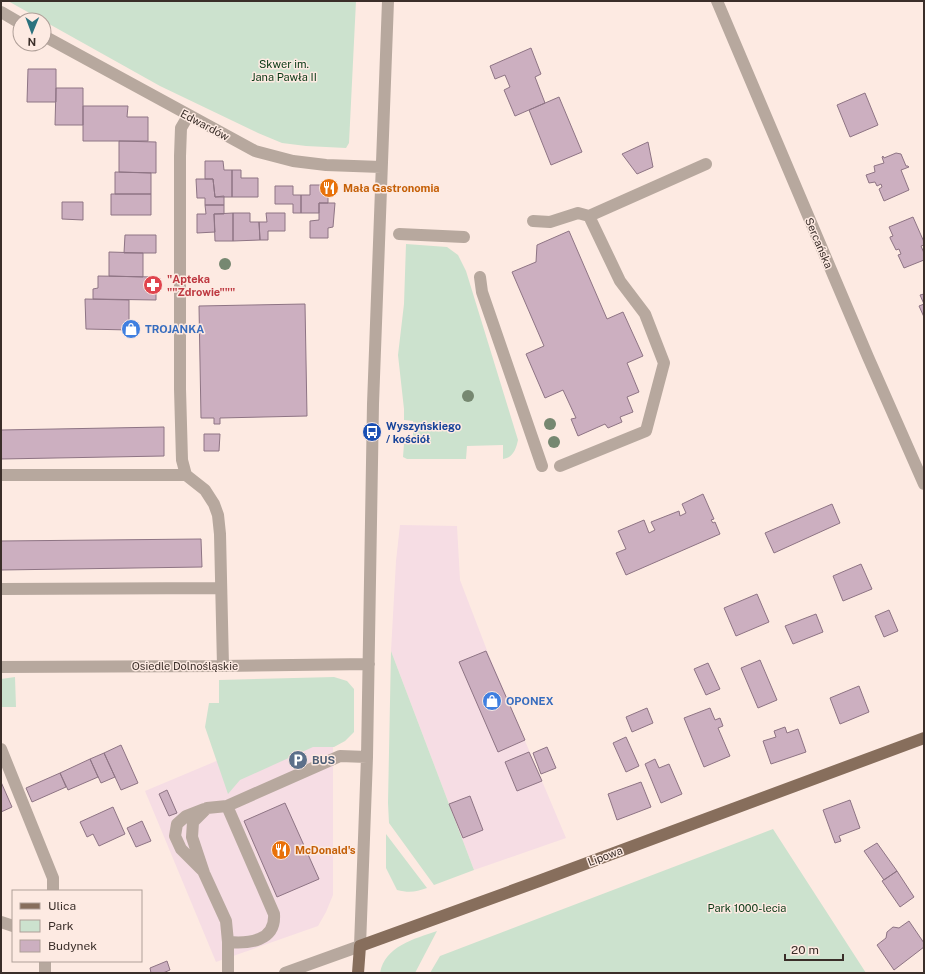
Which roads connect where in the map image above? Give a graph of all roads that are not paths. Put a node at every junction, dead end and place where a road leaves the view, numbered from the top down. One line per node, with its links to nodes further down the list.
1 (388, 1): 8 (street)
2 (718, 1): 18 (street, Sercańska)
3 (1, 12): 4 (street)
4 (12, 18)
5 (52, 40): 6 (street, Edwardów)
6 (188, 116): 8 (street, Edwardów); 17 (street)
7 (706, 164): 9 (street)
8 (381, 167): 21 (street)
9 (589, 216): 10 (street); 15 (street)
10 (533, 221)
11 (399, 234): 12 (street)
12 (464, 237)
13 (480, 277): 14 (street)
14 (542, 466)
15 (560, 466)
16 (1, 475): 17 (street)
17 (186, 475): 19 (street)
18 (924, 484)
19 (220, 588): 20 (street); 22 (street)
20 (1, 589)
21 (369, 664): 22 (street, Osiedle Dolnośląskie); 26 (street)
22 (223, 666): 23 (street, Osiedle Dolnośląskie)
23 (1, 667)
24 (924, 738): 34 (main road, Lipowa)
25 (1, 749): 30 (street)
26 (368, 757): 27 (street); 34 (street)
27 (227, 806): 28 (street); 33 (street)
28 (207, 808): 29 (street); 29 (street)
29 (204, 872): 33 (street)
30 (53, 890)
31 (1, 922): 32 (street)
32 (12, 926)
33 (228, 942): 37 (street)
34 (360, 946): 38 (street, Lipowa); 39 (main road)
35 (45, 962): 36 (street)
36 (45, 973)
37 (228, 973)
38 (285, 973)
39 (358, 973)

